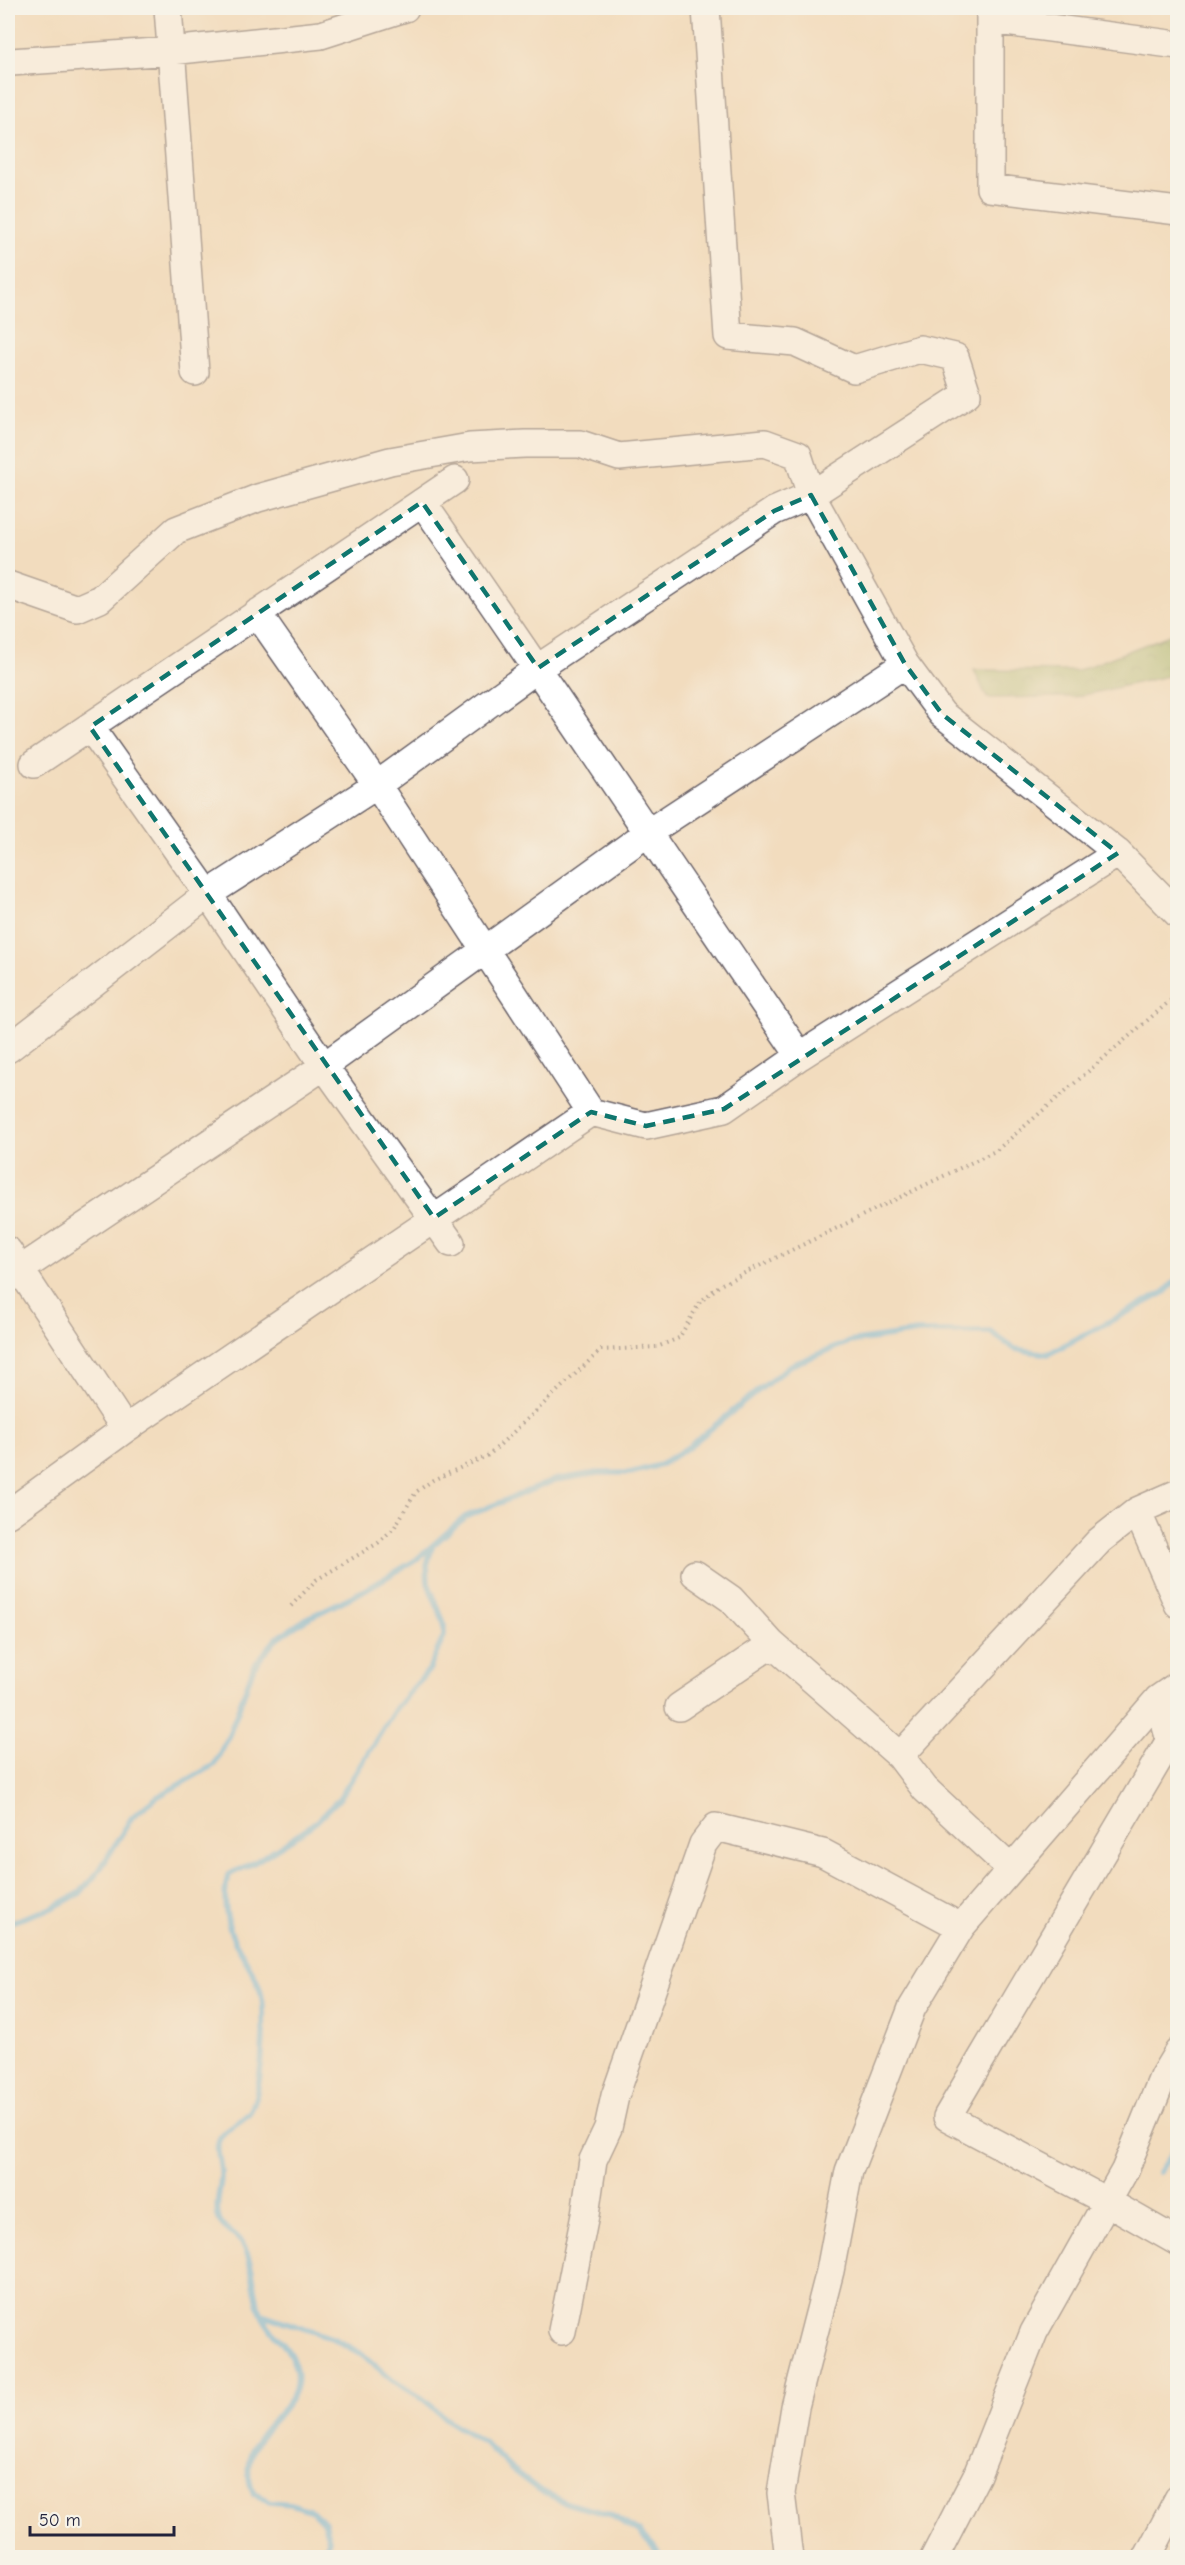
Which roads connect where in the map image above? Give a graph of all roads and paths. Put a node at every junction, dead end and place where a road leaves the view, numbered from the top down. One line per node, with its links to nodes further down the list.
1 (168, 8): 6 (street)
2 (405, 8): 6 (street)
3 (706, 8): 11 (street)
4 (990, 14): 5 (street); 8 (street)
5 (1178, 45)
6 (171, 51): 7 (street); 9 (street)
7 (11, 62)
8 (1178, 211)
9 (195, 372)
10 (455, 480): 12 (street)
11 (811, 495): 13 (street); 15 (street); 16 (street)
12 (422, 502): 14 (street); 16 (street)
13 (8, 585)
14 (258, 614): 17 (street); 19 (street)
15 (906, 664): 20 (street); 21 (street)
16 (538, 668): 19 (street); 20 (street)
17 (90, 727): 18 (street); 22 (street)
18 (34, 764)
19 (377, 785): 22 (street); 24 (street)
20 (646, 834): 24 (street); 27 (street)
21 (1118, 853): 23 (street); 27 (street)
22 (208, 894): 26 (street); 28 (street)
23 (1178, 914)
24 (485, 949): 28 (street); 29 (street)
25 (1178, 994): 39 (path)
26 (8, 1049)
27 (800, 1056): 29 (street)
28 (324, 1066): 30 (street); 32 (street)
29 (591, 1113): 30 (street)
30 (434, 1218): 31 (street); 33 (street)
31 (451, 1243)
32 (12, 1266): 33 (street)
33 (125, 1429): 36 (street)
34 (1178, 1493): 35 (street)
35 (1137, 1511): 38 (street); 43 (street)
36 (8, 1514)
37 (695, 1574): 40 (street)
38 (1178, 1604)
39 (291, 1606)
40 (772, 1644): 42 (street); 43 (street)
41 (1168, 1692): 44 (street); 47 (street)
42 (679, 1707)
43 (900, 1756): 44 (street)
44 (1011, 1869): 45 (street)
45 (961, 1927): 49 (street); 51 (street)
46 (1178, 2052): 47 (street)
47 (1108, 2202): 48 (street); 52 (street)
48 (1178, 2242)
49 (562, 2331)
50 (1178, 2499): 53 (street)
51 (789, 2558)
52 (934, 2558)
53 (1147, 2558)

